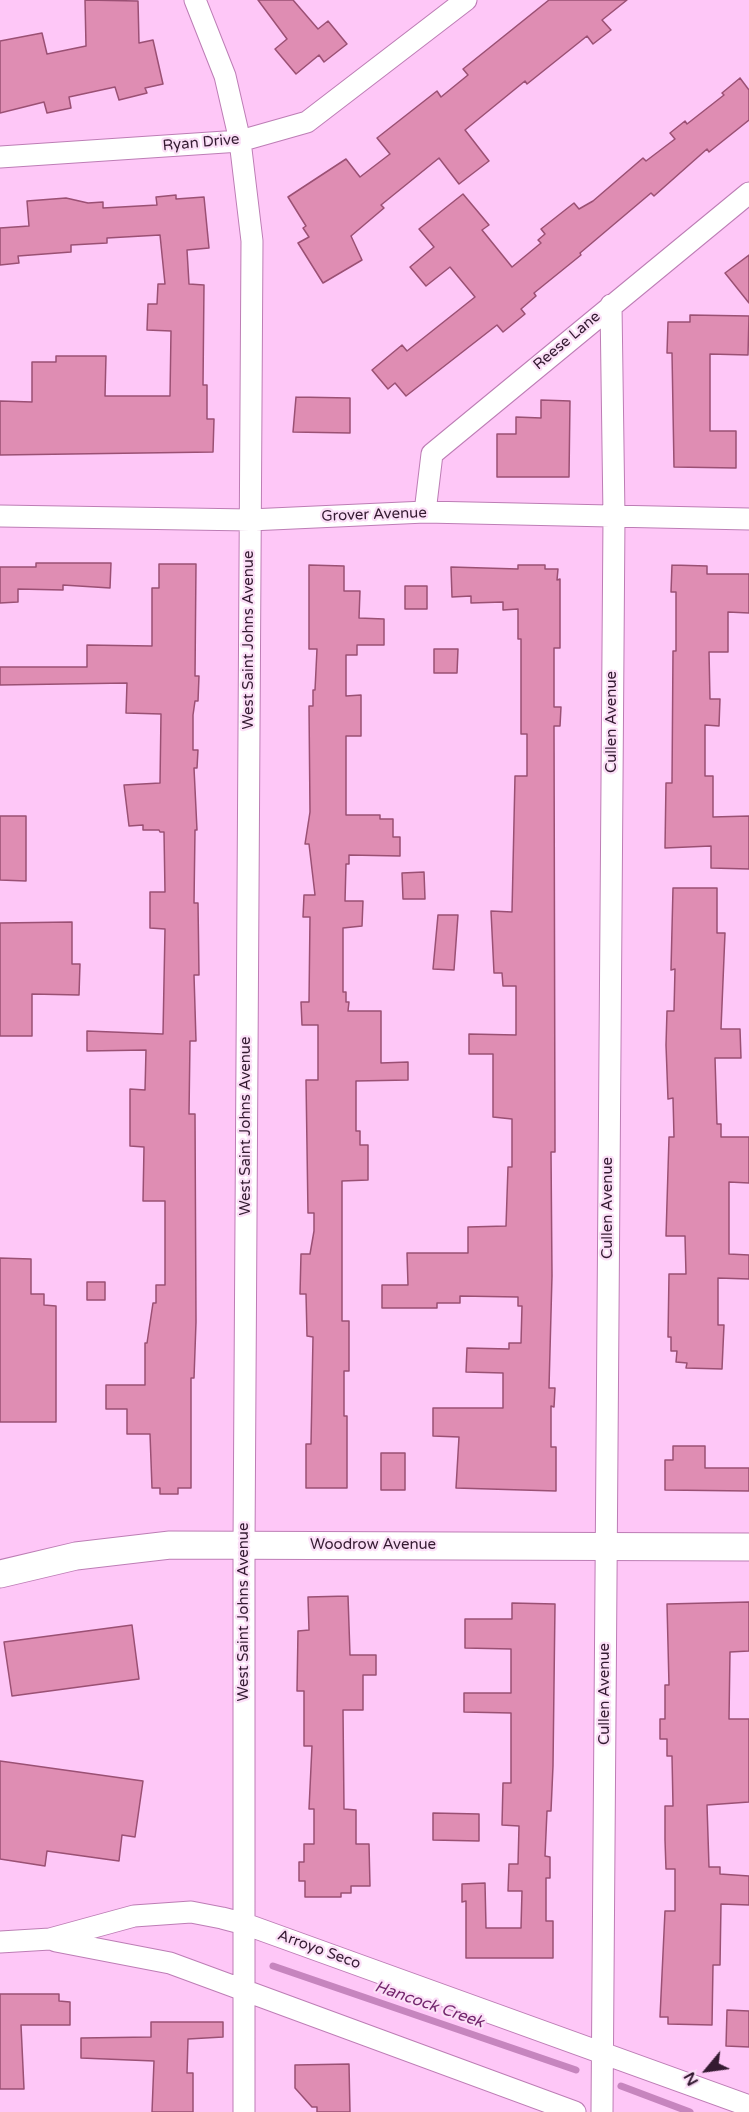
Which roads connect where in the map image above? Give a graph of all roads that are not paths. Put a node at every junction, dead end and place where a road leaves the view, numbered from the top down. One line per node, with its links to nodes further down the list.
1 (195, 0): 3 (street, West Saint Johns Avenue)
2 (466, 0): 3 (street, Ryan Drive)
3 (240, 141): 4 (street, Ryan Drive); 11 (street, West Saint Johns Avenue)
4 (0, 157)
5 (749, 193): 6 (street, Reese Lane)
6 (611, 305): 7 (street, Reese Lane); 9 (street, Cullen Avenue)
7 (425, 512): 9 (street, Grover Avenue); 11 (street, Grover Avenue)
8 (0, 516): 11 (street, Grover Avenue)
9 (614, 517): 10 (street, Grover Avenue); 13 (street, Cullen Avenue)
10 (749, 519)
11 (250, 520): 12 (street, West Saint Johns Avenue)
12 (243, 1544): 13 (street, Woodrow Avenue); 15 (street, Woodrow Avenue); 16 (street, West Saint Johns Avenue)
13 (606, 1545): 14 (street, Woodrow Avenue); 20 (street, Cullen Avenue)
14 (749, 1546)
15 (0, 1574)
16 (245, 1924): 17 (street, Arroyo Seco); 19 (street, West Saint Johns Avenue); 20 (street, Arroyo Seco)
17 (50, 1939): 18 (street, Arroyo Seco); 19 (street, Arroyo Seco)
18 (0, 1942)
19 (245, 1989): 22 (street, West Saint Johns Avenue); 23 (street, Arroyo Seco)
20 (603, 2052): 21 (street, Arroyo Seco); 24 (street, Cullen Avenue)
21 (749, 2106)
22 (244, 2112)
23 (575, 2112)
24 (602, 2112)

